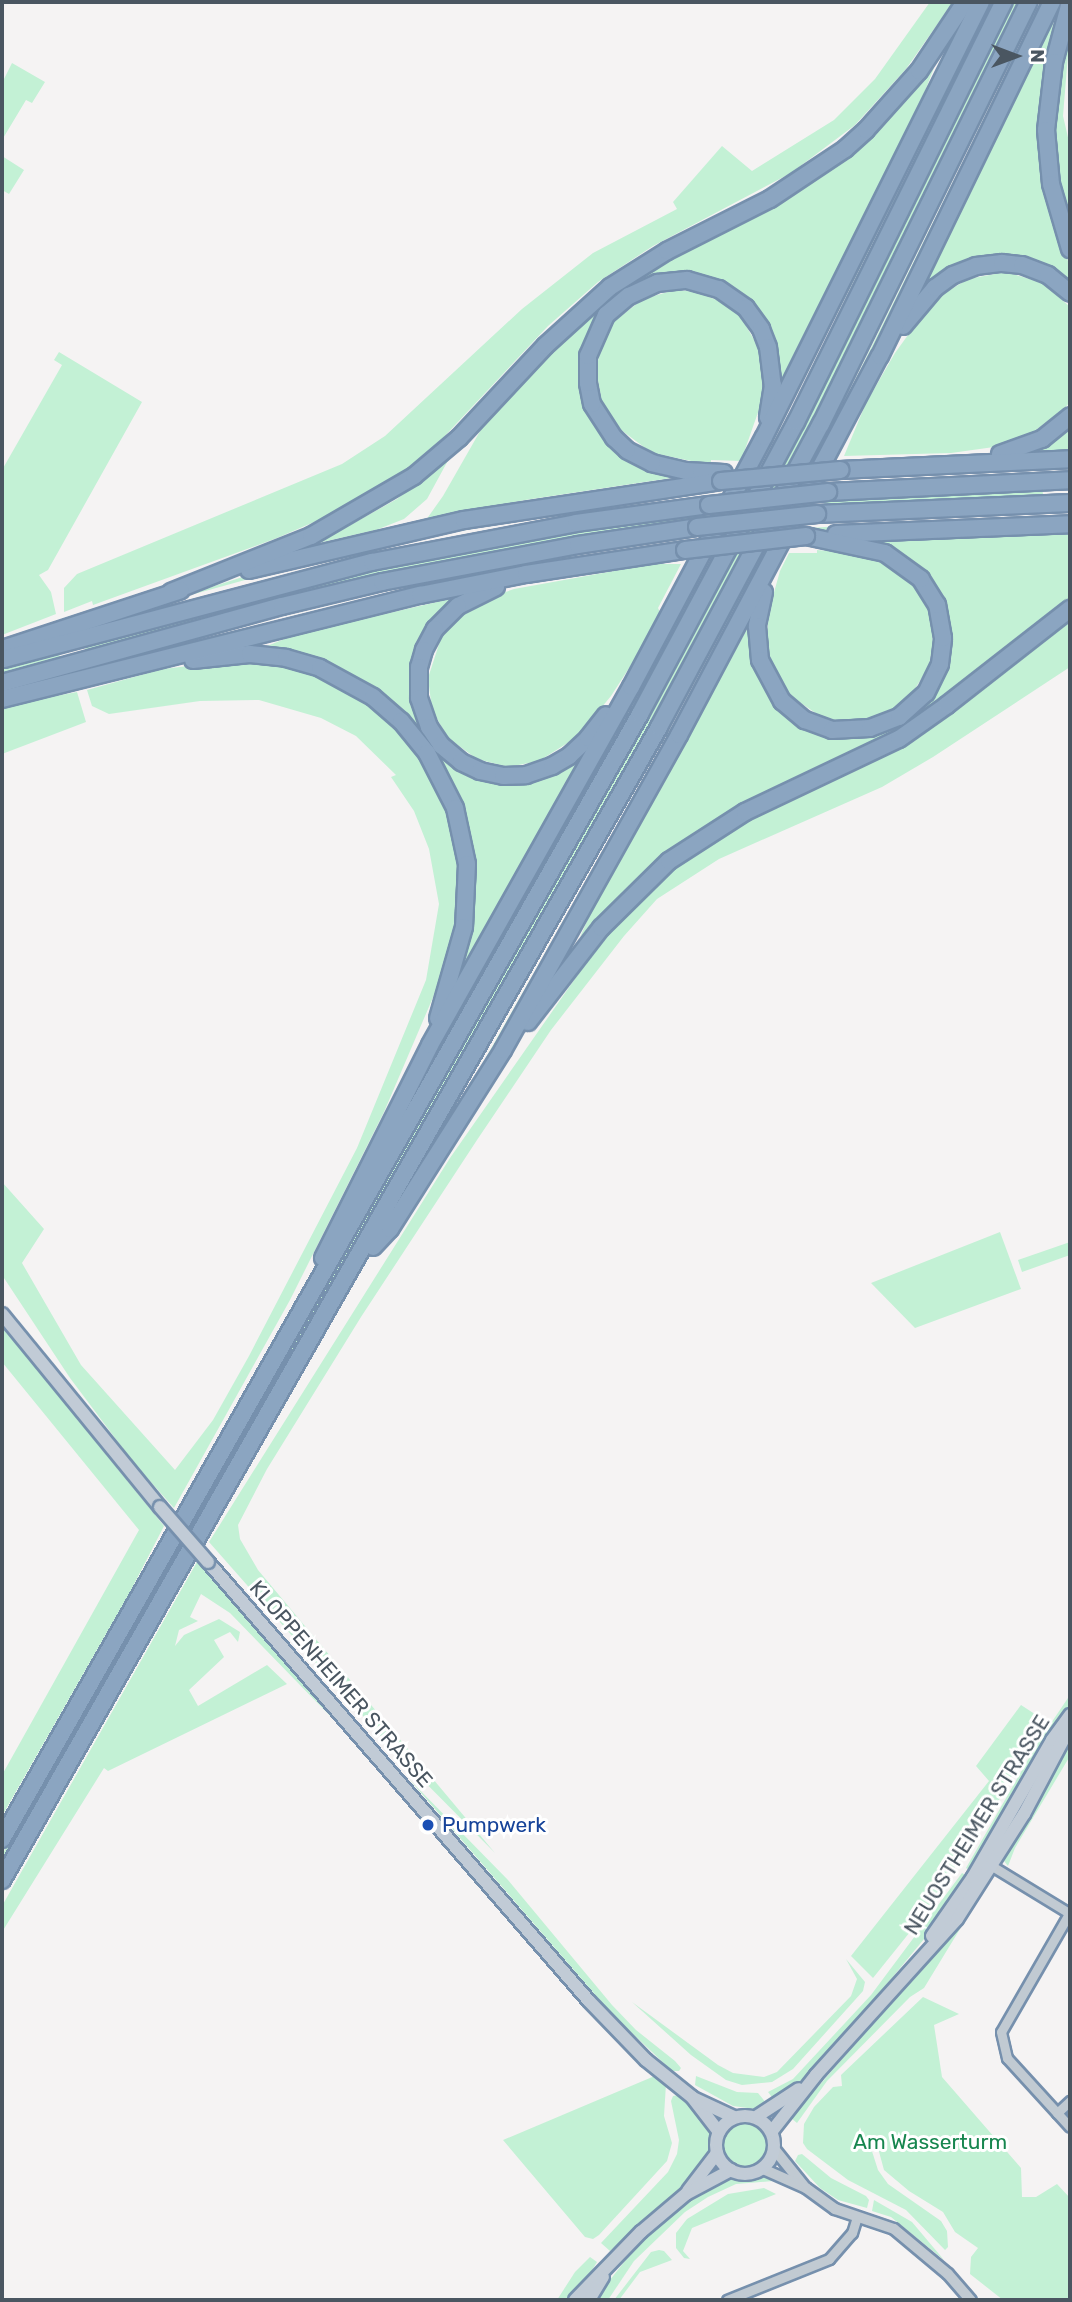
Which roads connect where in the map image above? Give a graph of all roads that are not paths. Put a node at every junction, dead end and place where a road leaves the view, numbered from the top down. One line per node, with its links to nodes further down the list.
1 (965, 2): 21 (highway)
2 (981, 2): 11 (highway)
3 (1004, 2): 34 (highway)
4 (1029, 2): 33 (highway)
5 (1052, 2): 9 (highway)
6 (1070, 2): 7 (highway)
7 (1070, 249)
8 (1070, 293): 9 (highway)
9 (880, 356): 19 (highway)
10 (1070, 416): 13 (highway)
11 (764, 438): 14 (highway); 29 (highway)
12 (1070, 459): 13 (highway)
13 (967, 461): 14 (highway, bridge)
14 (723, 477): 21 (highway)
15 (1070, 480): 23 (highway, bridge)
16 (1070, 503): 28 (highway, bridge)
17 (1070, 524): 18 (highway)
18 (806, 537): 19 (highway); 20 (highway, bridge)
19 (770, 567): 32 (highway)
20 (526, 574): 27 (highway); 29 (highway)
21 (171, 593): 23 (highway)
22 (1070, 609): 32 (highway)
23 (80, 631): 24 (highway)
24 (55, 639): 25 (highway); 26 (highway)
25 (2, 649)
26 (2, 660)
27 (139, 667): 30 (highway); 31 (highway)
28 (2, 683)
29 (631, 687): 31 (highway)
30 (2, 699)
31 (430, 1045): 34 (highway)
32 (503, 1050): 33 (highway)
33 (348, 1275): 40 (highway)
34 (308, 1302): 38 (highway)
35 (2, 1314): 43 (main road, KLOPPENHEIMER STRASSE, bridge)
36 (1070, 1715): 39 (main road, NEUOSTHEIMER STRASSE)
37 (1070, 1727): 39 (main road, NEUOSTHEIMER STRASSE)
38 (2, 1839)
39 (988, 1863): 41 (street); 42 (main road, NEUOSTHEIMER STRASSE)
40 (2, 1880)
41 (1070, 1912): 45 (street)
42 (816, 2076): 47 (main road, NEUOSTHEIMER STRASSE); 49 (main road, NEUOSTHEIMER STRASSE)
43 (692, 2097): 46 (main road, KLOPPENHEIMER STRASSE); 50 (main road, KLOPPENHEIMER STRASSE)
44 (1070, 2101): 45 (street)
45 (1057, 2113): 48 (street)
46 (734, 2117): 47 (main road); 50 (main road)
47 (756, 2117): 49 (main road)
48 (1070, 2127)
49 (772, 2131): 51 (main road)
50 (719, 2132): 52 (main road)
51 (775, 2150): 53 (main road); 55 (street)
52 (717, 2153): 54 (main road); 56 (main road)
53 (763, 2169): 54 (main road); 55 (street)
54 (731, 2170): 56 (main road)
55 (806, 2188): 57 (street)
56 (686, 2194): 58 (main road)
57 (857, 2217): 59 (street); 62 (street)
58 (610, 2265): 60 (main road); 61 (main road)
59 (966, 2298)
60 (575, 2300)
61 (589, 2300)
62 (727, 2300)

